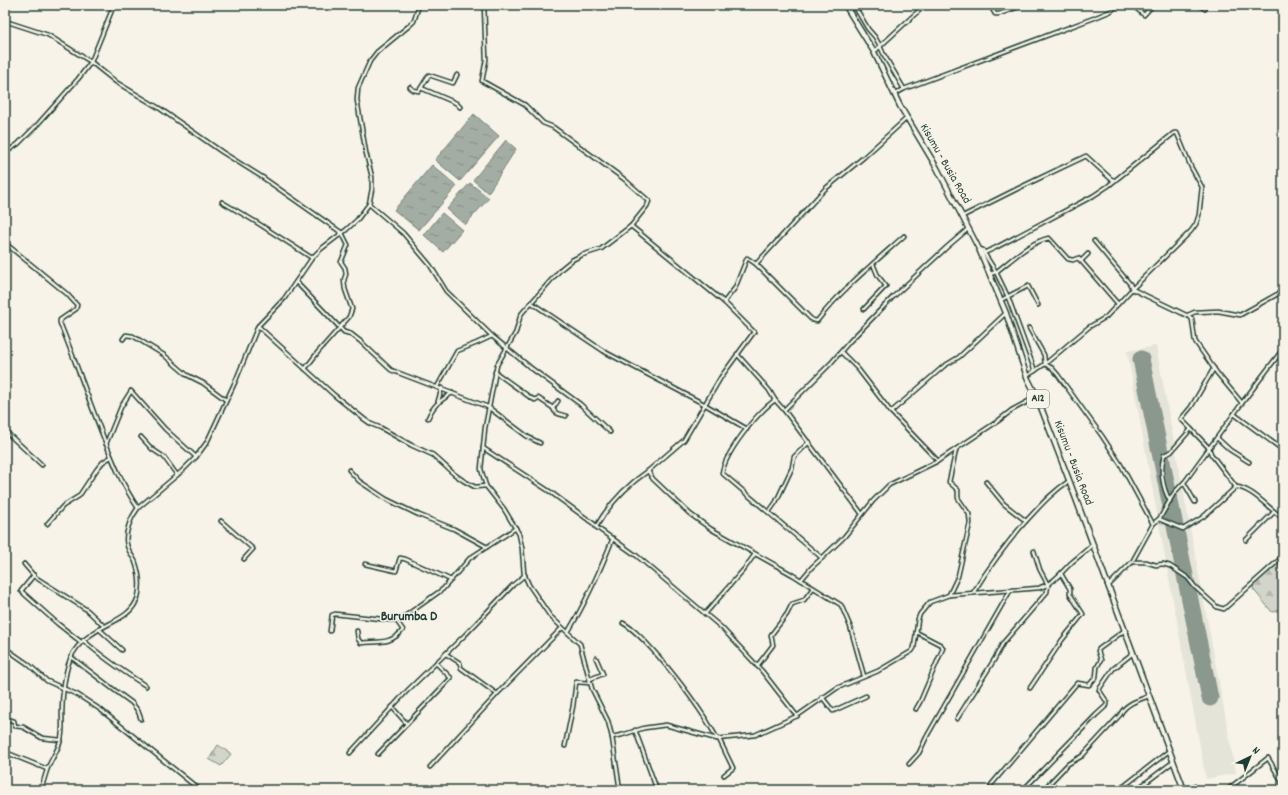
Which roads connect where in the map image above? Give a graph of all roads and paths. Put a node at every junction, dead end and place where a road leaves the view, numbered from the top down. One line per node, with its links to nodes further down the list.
1 (114, 5): 17 (street)
2 (419, 5): 28 (street)
3 (484, 5): 30 (street)
4 (845, 5): 16 (highway, Kisumu - Busia Road / A12)
5 (854, 5): 15 (street)
6 (926, 5): 15 (street)
7 (990, 5): 8 (street)
8 (1024, 5)
9 (1118, 5): 21 (street)
10 (1132, 5): 11 (street)
11 (1153, 5)
12 (1199, 5): 13 (street)
13 (1205, 8)
14 (5, 21): 17 (street)
15 (880, 46): 16 (street); 21 (street)
16 (874, 52): 22 (highway, Kisumu - Busia Road / A12)
17 (91, 62): 25 (street); 32 (street)
18 (457, 75): 20 (street)
19 (410, 87): 20 (street)
20 (421, 88): 23 (street)
21 (904, 89): 22 (street)
22 (895, 94): 24 (highway, Kisumu - Busia Road / A12)
23 (460, 107)
24 (907, 118): 29 (highway, Kisumu - Busia Road / A12); 41 (street)
25 (5, 153)
26 (1114, 180): 29 (street); 37 (street); 46 (street)
27 (222, 202): 39 (street)
28 (369, 204): 32 (street); 60 (street)
29 (963, 216): 31 (highway, Kisumu - Busia Road / A12)
30 (631, 226): 50 (street); 51 (street)
31 (969, 228): 36 (highway, Kisumu - Busia Road / A12); 64 (street)
32 (342, 233): 39 (street); 58 (street)
33 (904, 236): 42 (street)
34 (1094, 241): 46 (street)
35 (5, 243): 97 (street)
36 (979, 249): 37 (street); 44 (highway, Kisumu - Busia Road / A12)
37 (984, 253): 43 (street)
38 (1088, 254): 40 (street)
39 (312, 258): 45 (street)
40 (1081, 261): 43 (street); 52 (street)
41 (756, 264): 42 (street); 50 (street)
42 (873, 264): 54 (street)
43 (996, 272): 44 (street); 48 (street)
44 (990, 274): 49 (highway, Kisumu - Busia Road / A12)
45 (296, 282): 57 (street); 58 (street)
46 (1132, 289): 52 (street); 56 (street)
47 (1283, 291): 56 (street)
48 (1008, 297): 49 (street); 53 (street); 69 (street)
49 (1001, 300): 55 (highway, Kisumu - Busia Road / A12)
50 (724, 302): 65 (street)
51 (532, 303): 62 (street); 81 (street)
52 (1118, 304): 66 (street)
53 (1038, 305)
54 (864, 309)
55 (1006, 313): 71 (highway, Kisumu - Busia Road / A12); 85 (street)
56 (1188, 315): 67 (street)
57 (258, 326): 68 (street); 76 (street)
58 (340, 327): 68 (street); 72 (street)
59 (1029, 328): 66 (street)
60 (492, 336): 62 (street); 72 (street)
61 (123, 339): 76 (street)
62 (507, 349): 70 (street); 92 (street)
63 (1283, 349): 79 (street)
64 (841, 352): 84 (street); 85 (street)
65 (737, 354): 77 (street); 81 (street)
66 (1045, 364): 69 (street); 126 (street)
67 (1214, 368): 79 (street); 90 (street)
68 (305, 369): 113 (street)
69 (1035, 371): 71 (street)
70 (496, 372): 82 (street); 83 (street)
71 (1027, 377): 75 (highway, Kisumu - Busia Road / A12)
72 (437, 387): 73 (street)
73 (442, 388): 74 (street); 80 (street)
74 (453, 392): 80 (street); 82 (street)
75 (1037, 397): 100 (street); 110 (highway, Kisumu - Busia Road / A12)
76 (226, 400): 103 (street)
77 (775, 400): 84 (street); 89 (street)
78 (558, 401): 83 (street)
79 (1242, 403): 86 (street)
80 (437, 404): 88 (street)
81 (704, 404): 89 (street); 108 (street)
82 (488, 407): 96 (street); 98 (street)
83 (553, 408): 87 (street)
84 (784, 410): 95 (street)
85 (890, 412): 104 (street)
86 (1234, 414): 94 (street); 101 (street)
87 (566, 416)
88 (428, 418)
89 (747, 429): 118 (street)
90 (1191, 429): 99 (street); 115 (street)
91 (5, 431): 106 (street)
92 (610, 432)
93 (141, 437): 109 (street)
94 (1217, 438): 99 (street); 105 (street)
95 (808, 442): 118 (street); 120 (street)
96 (540, 443)
97 (106, 445): 102 (street); 103 (street)
98 (483, 447): 113 (street); 127 (street)
99 (1209, 448): 112 (street); 114 (street)
100 (956, 450): 104 (street); 153 (street)
101 (1283, 450)
102 (111, 457): 117 (street); 125 (street)
103 (196, 457): 109 (street)
104 (938, 461): 120 (street)
105 (1249, 462)
106 (42, 465)
107 (349, 470): 132 (street)
108 (648, 471): 127 (street); 134 (street)
109 (177, 475): 117 (street)
110 (1070, 480): 124 (street); 131 (highway, Kisumu - Busia Road / A12)
111 (986, 482): 124 (street)
112 (1184, 482): 115 (street); 116 (street)
113 (486, 486): 128 (street)
114 (1236, 487): 119 (street); 122 (street)
115 (1170, 501): 122 (street)
116 (1195, 502)
117 (138, 508): 157 (street)
118 (769, 512): 136 (street)
119 (1274, 512): 121 (street); 130 (street)
120 (862, 514): 136 (street)
121 (1283, 518)
122 (1158, 519): 126 (street)
123 (221, 521): 137 (street)
124 (1026, 521): 152 (street)
125 (47, 524)
126 (1153, 524): 139 (street)
127 (596, 527): 129 (street)
128 (516, 528): 132 (street); 145 (street)
129 (613, 538): 154 (street); 163 (street)
130 (1246, 540)
131 (1093, 544): 143 (street); 149 (highway, Kisumu - Busia Road / A12)
132 (487, 547): 146 (street)
133 (1034, 550): 148 (street)
134 (755, 554): 147 (street); 154 (street)
135 (1283, 556): 138 (street)
136 (822, 558): 147 (street)
137 (244, 559)
138 (1280, 559): 139 (street); 142 (street)
139 (1132, 562): 149 (street)
140 (24, 564): 144 (street)
141 (365, 564): 146 (street)
142 (1283, 564)
143 (1061, 574): 148 (street); 179 (street)
144 (34, 575): 157 (street); 165 (street)
145 (524, 575): 158 (street); 169 (street)
146 (452, 580): 155 (street)
147 (801, 580): 150 (street)
148 (1048, 585): 151 (street); 188 (street)
149 (1108, 586): 160 (highway, Kisumu - Busia Road / A12)
150 (813, 588): 173 (street); 174 (street)
151 (1010, 590): 152 (street); 201 (street)
152 (973, 593): 153 (street)
153 (949, 595): 164 (street)
154 (705, 614): 173 (street)
155 (396, 620): 161 (street); 162 (street)
156 (623, 623): 193 (street)
157 (104, 626): 159 (street)
158 (562, 628): 163 (street); 180 (street)
159 (99, 629): 165 (street); 167 (street)
160 (1125, 629): 168 (highway, Kisumu - Busia Road / A12); 206 (street)
161 (330, 631)
162 (358, 631)
163 (568, 632): 175 (street)
164 (916, 632): 174 (street); 185 (street)
165 (82, 641): 170 (street); 177 (street)
166 (5, 648): 178 (street)
167 (122, 650)
168 (1134, 653): 182 (highway, Kisumu - Busia Road / A12); 213 (street)
169 (446, 654): 172 (street); 180 (street)
170 (71, 657): 178 (street); 187 (street)
171 (596, 658): 175 (street)
172 (436, 663): 184 (street); 190 (street)
173 (757, 666): 186 (street)
174 (864, 676): 183 (street)
175 (590, 679): 176 (street)
176 (590, 682): 192 (street); 195 (street)
177 (146, 686)
178 (63, 687): 194 (street); 210 (street)
179 (1030, 688)
180 (497, 694): 202 (street)
181 (866, 696): 183 (street)
182 (1150, 696): 196 (highway, Kisumu - Busia Road / A12); 214 (street)
183 (822, 697): 186 (street)
184 (392, 707): 190 (street); 198 (street)
185 (916, 709)
186 (797, 716): 193 (street)
187 (141, 719)
188 (957, 719)
189 (5, 721): 194 (street)
190 (408, 724): 199 (street)
191 (635, 730): 192 (street); 193 (street); 212 (street)
192 (612, 737): 211 (street)
193 (718, 739): 204 (street)
194 (61, 740): 203 (street)
195 (565, 746)
196 (1170, 750): 200 (highway, Kisumu - Busia Road / A12); 215 (street)
197 (5, 752): 203 (street)
198 (350, 753)
199 (378, 754)
200 (1174, 761): 216 (street); 217 (highway, Kisumu - Busia Road / A12)
201 (909, 764)
202 (430, 767)
203 (47, 769): 209 (street)
204 (724, 775)
205 (1282, 780): 208 (street); 219 (street)
206 (992, 785)
207 (1194, 786): 218 (street)
208 (1283, 788)
209 (41, 790)
210 (200, 790)
211 (620, 790)
212 (657, 790)
213 (1022, 790)
214 (1043, 790)
215 (1119, 790)
216 (1136, 790)
217 (1184, 790)
218 (1194, 790)
219 (1227, 790)

